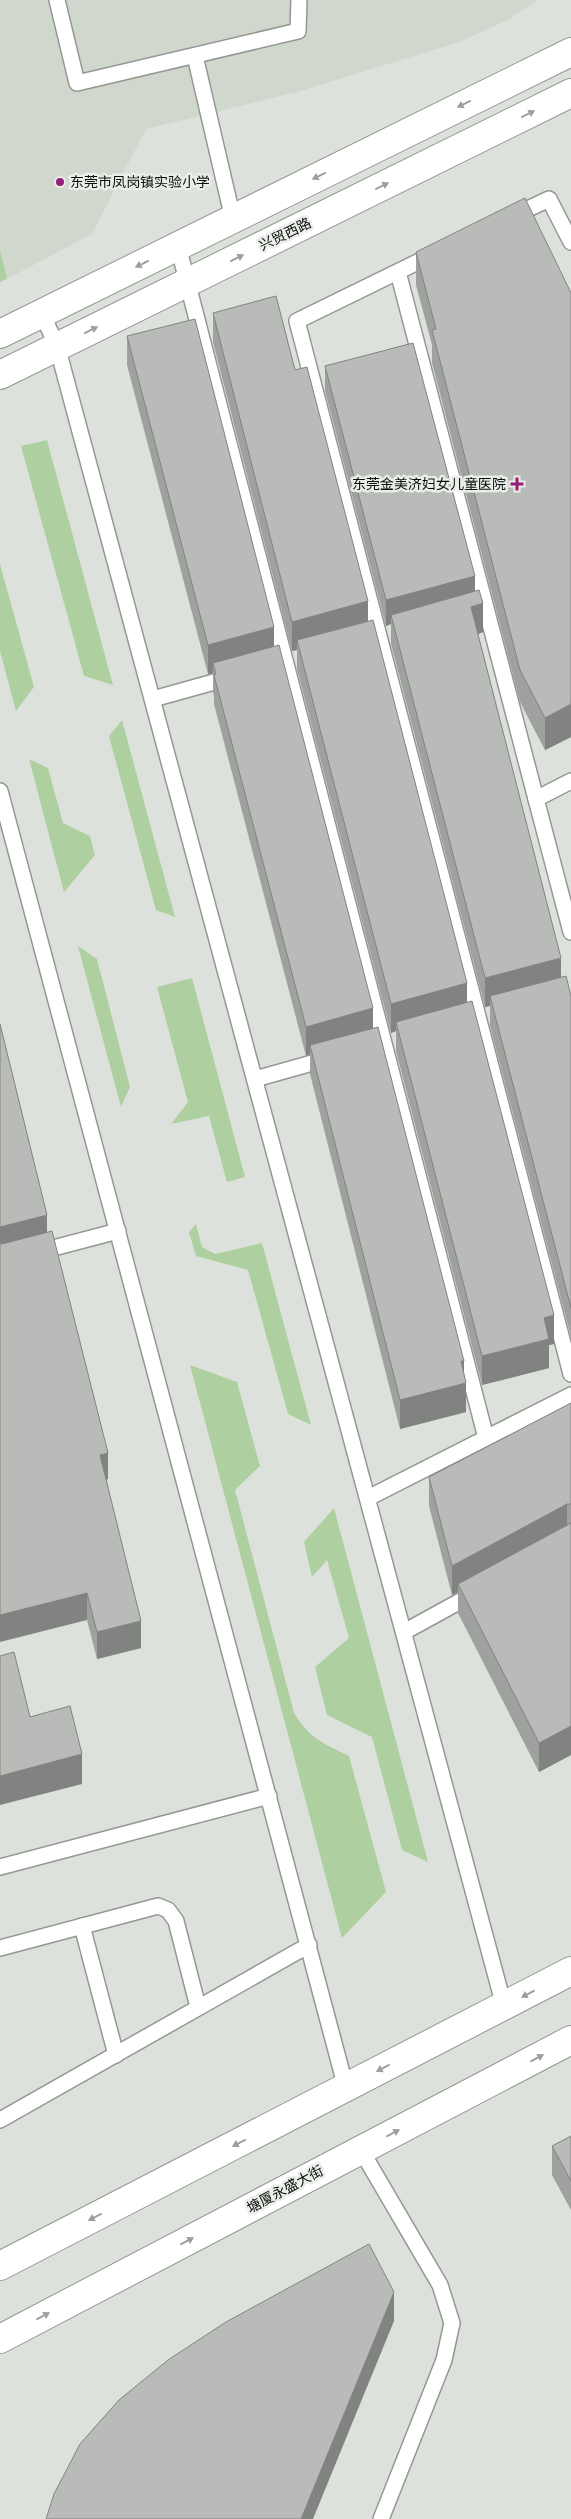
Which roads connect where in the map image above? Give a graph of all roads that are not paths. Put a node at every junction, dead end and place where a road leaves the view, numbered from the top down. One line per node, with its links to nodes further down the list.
1 (57, 0): 4 (lane)
2 (299, 0): 4 (lane)
3 (571, 52): 6 (street, one-way to 6)
4 (195, 56): 6 (lane)
5 (571, 93): 12 (street, 兴贸西路, one-way to 5)
6 (233, 219): 9 (street)
7 (496, 225): 8 (lane)
8 (571, 242)
9 (178, 246): 12 (lane); 13 (street, one-way to 13)
10 (452, 246): 11 (lane)
11 (398, 272): 17 (lane); 20 (lane)
12 (187, 283): 15 (street, 兴贸西路, one-way to 12); 23 (lane)
13 (42, 314): 14 (street); 15 (lane)
14 (0, 334)
15 (57, 346): 16 (street, 兴贸西路); 25 (lane)
16 (0, 375)
17 (486, 608): 18 (lane); 28 (lane)
18 (468, 612)
19 (397, 632): 20 (lane)
20 (380, 637): 21 (lane); 31 (lane)
21 (361, 642)
22 (304, 657): 23 (lane)
23 (280, 664): 34 (lane)
24 (248, 673): 25 (lane)
25 (153, 699): 36 (lane)
26 (571, 781): 28 (lane)
27 (0, 791): 37 (lane)
28 (536, 799): 29 (lane)
29 (571, 932)
30 (497, 1014): 31 (lane)
31 (478, 1019): 32 (lane); 39 (lane)
32 (460, 1024)
33 (403, 1039): 34 (lane)
34 (379, 1045): 41 (lane)
35 (346, 1054): 36 (lane)
36 (255, 1078): 42 (lane)
37 (118, 1231): 38 (lane); 45 (lane)
38 (0, 1262)
39 (571, 1374)
40 (571, 1395): 41 (lane)
41 (486, 1438): 42 (lane)
42 (368, 1498): 44 (lane)
43 (486, 1587): 44 (lane)
44 (404, 1632): 51 (lane)
45 (269, 1796): 46 (lane); 48 (lane)
46 (0, 1867)
47 (82, 1926): 49 (lane); 52 (lane); 54 (lane)
48 (309, 1945): 52 (lane); 55 (lane)
49 (0, 1948)
50 (571, 1971): 51 (street, one-way to 51)
51 (504, 2006): 55 (street, one-way to 55)
52 (198, 2007): 54 (lane)
53 (571, 2040): 57 (street, 塘厦永盛大街, one-way to 53)
54 (116, 2055): 56 (lane)
55 (346, 2088): 58 (street, one-way to 58)
56 (0, 2120)
57 (361, 2150): 59 (street, 塘厦永盛大街, one-way to 57); 60 (lane)
58 (0, 2266)
59 (0, 2339)
60 (381, 2519)

